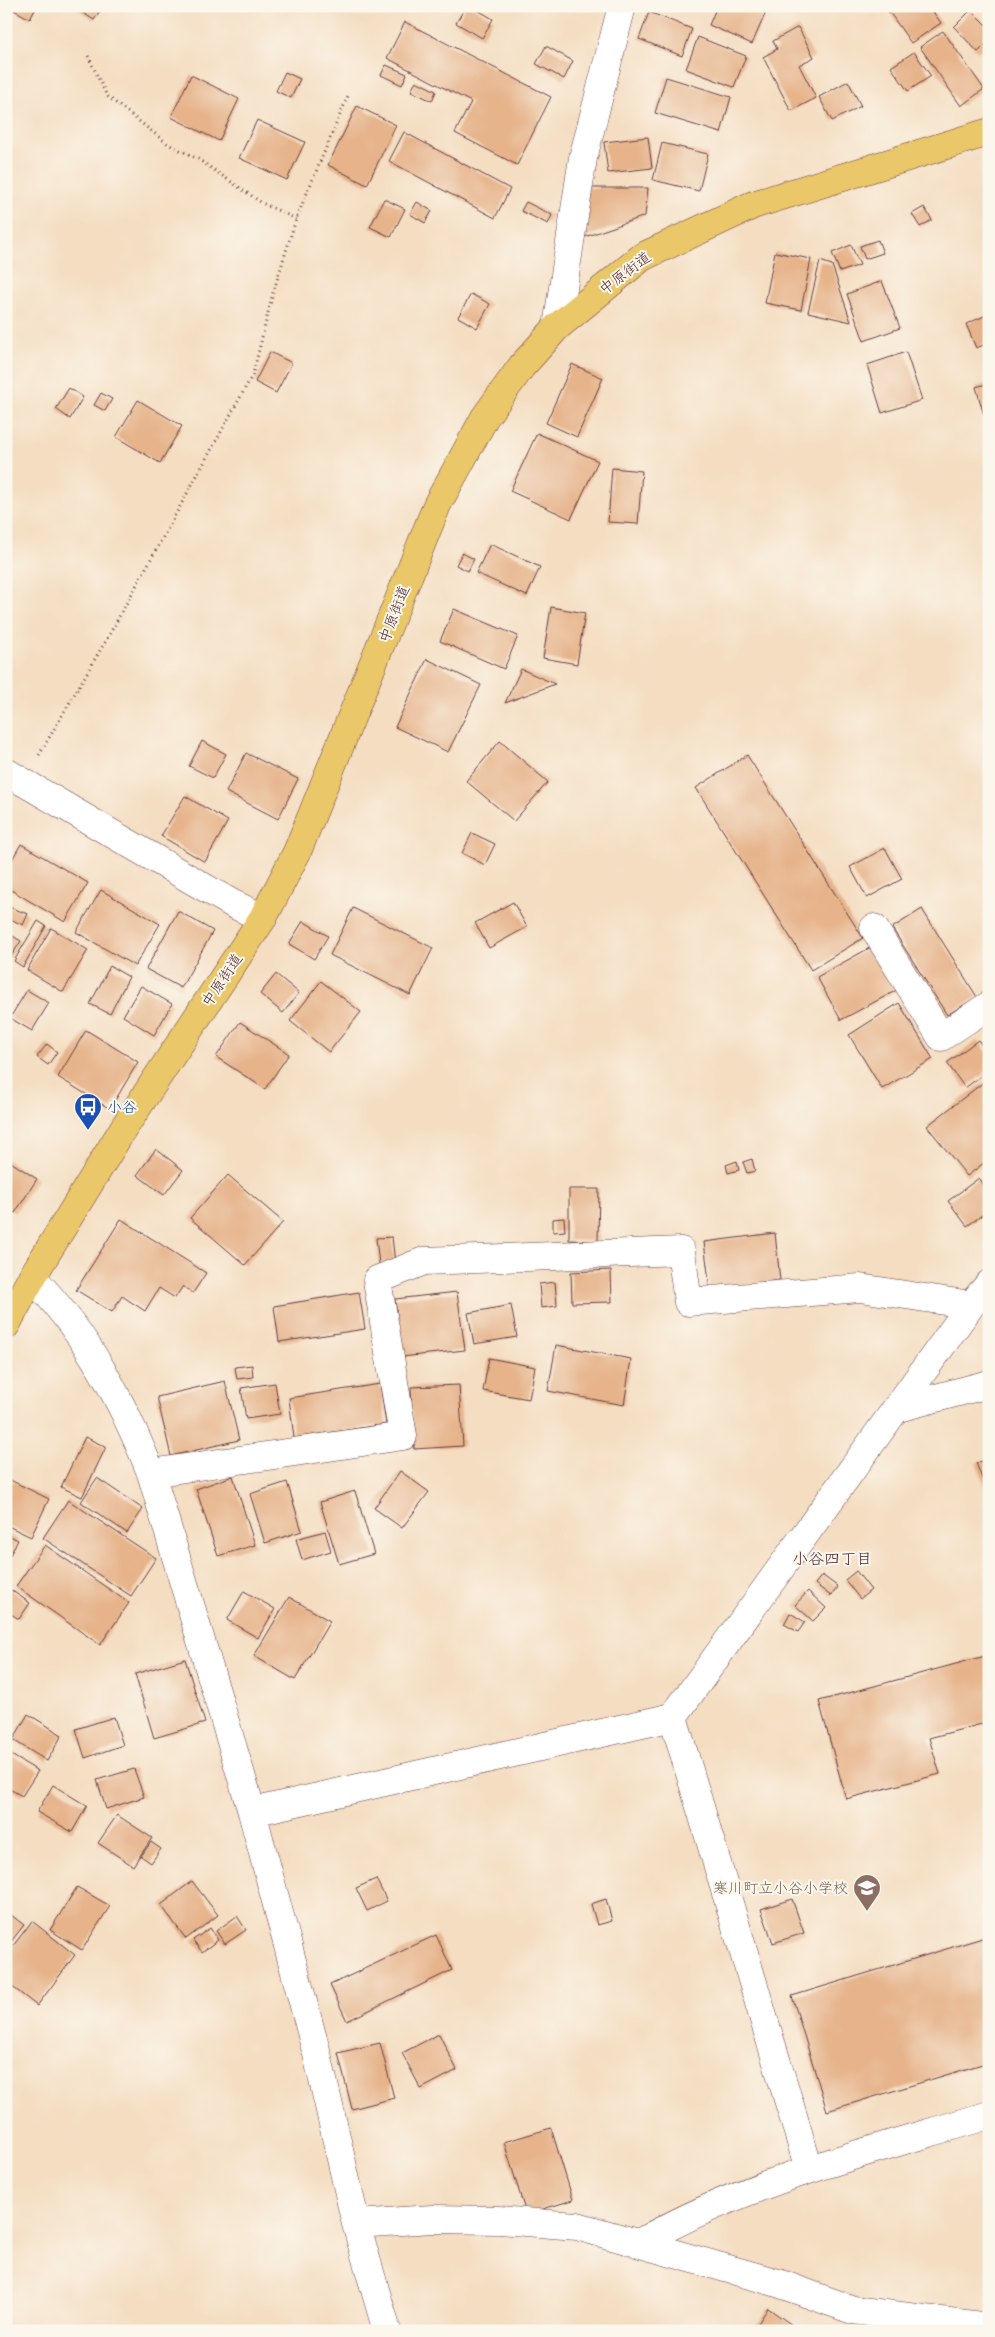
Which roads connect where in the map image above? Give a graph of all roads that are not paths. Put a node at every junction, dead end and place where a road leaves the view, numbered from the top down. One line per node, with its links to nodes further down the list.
1 (622, 6): 3 (street)
2 (989, 132): 3 (main road, 中原街道)
3 (557, 327): 5 (main road, 中原街道)
4 (15, 777): 5 (street)
5 (263, 918): 8 (main road, 中原街道)
6 (874, 928): 7 (street)
7 (989, 1009)
8 (32, 1277): 11 (main road, 中原街道); 14 (street)
9 (989, 1284): 10 (street)
10 (971, 1305): 13 (street); 14 (street)
11 (6, 1325)
12 (989, 1384): 13 (street)
13 (898, 1408): 15 (street)
14 (152, 1473): 16 (street)
15 (673, 1716): 16 (street); 18 (street)
16 (252, 1812): 19 (street)
17 (989, 2115): 18 (street)
18 (809, 2169): 20 (street)
19 (356, 2224): 20 (street); 23 (street)
20 (639, 2243): 21 (street)
21 (889, 2323): 22 (street)
22 (989, 2327)
23 (387, 2331)

